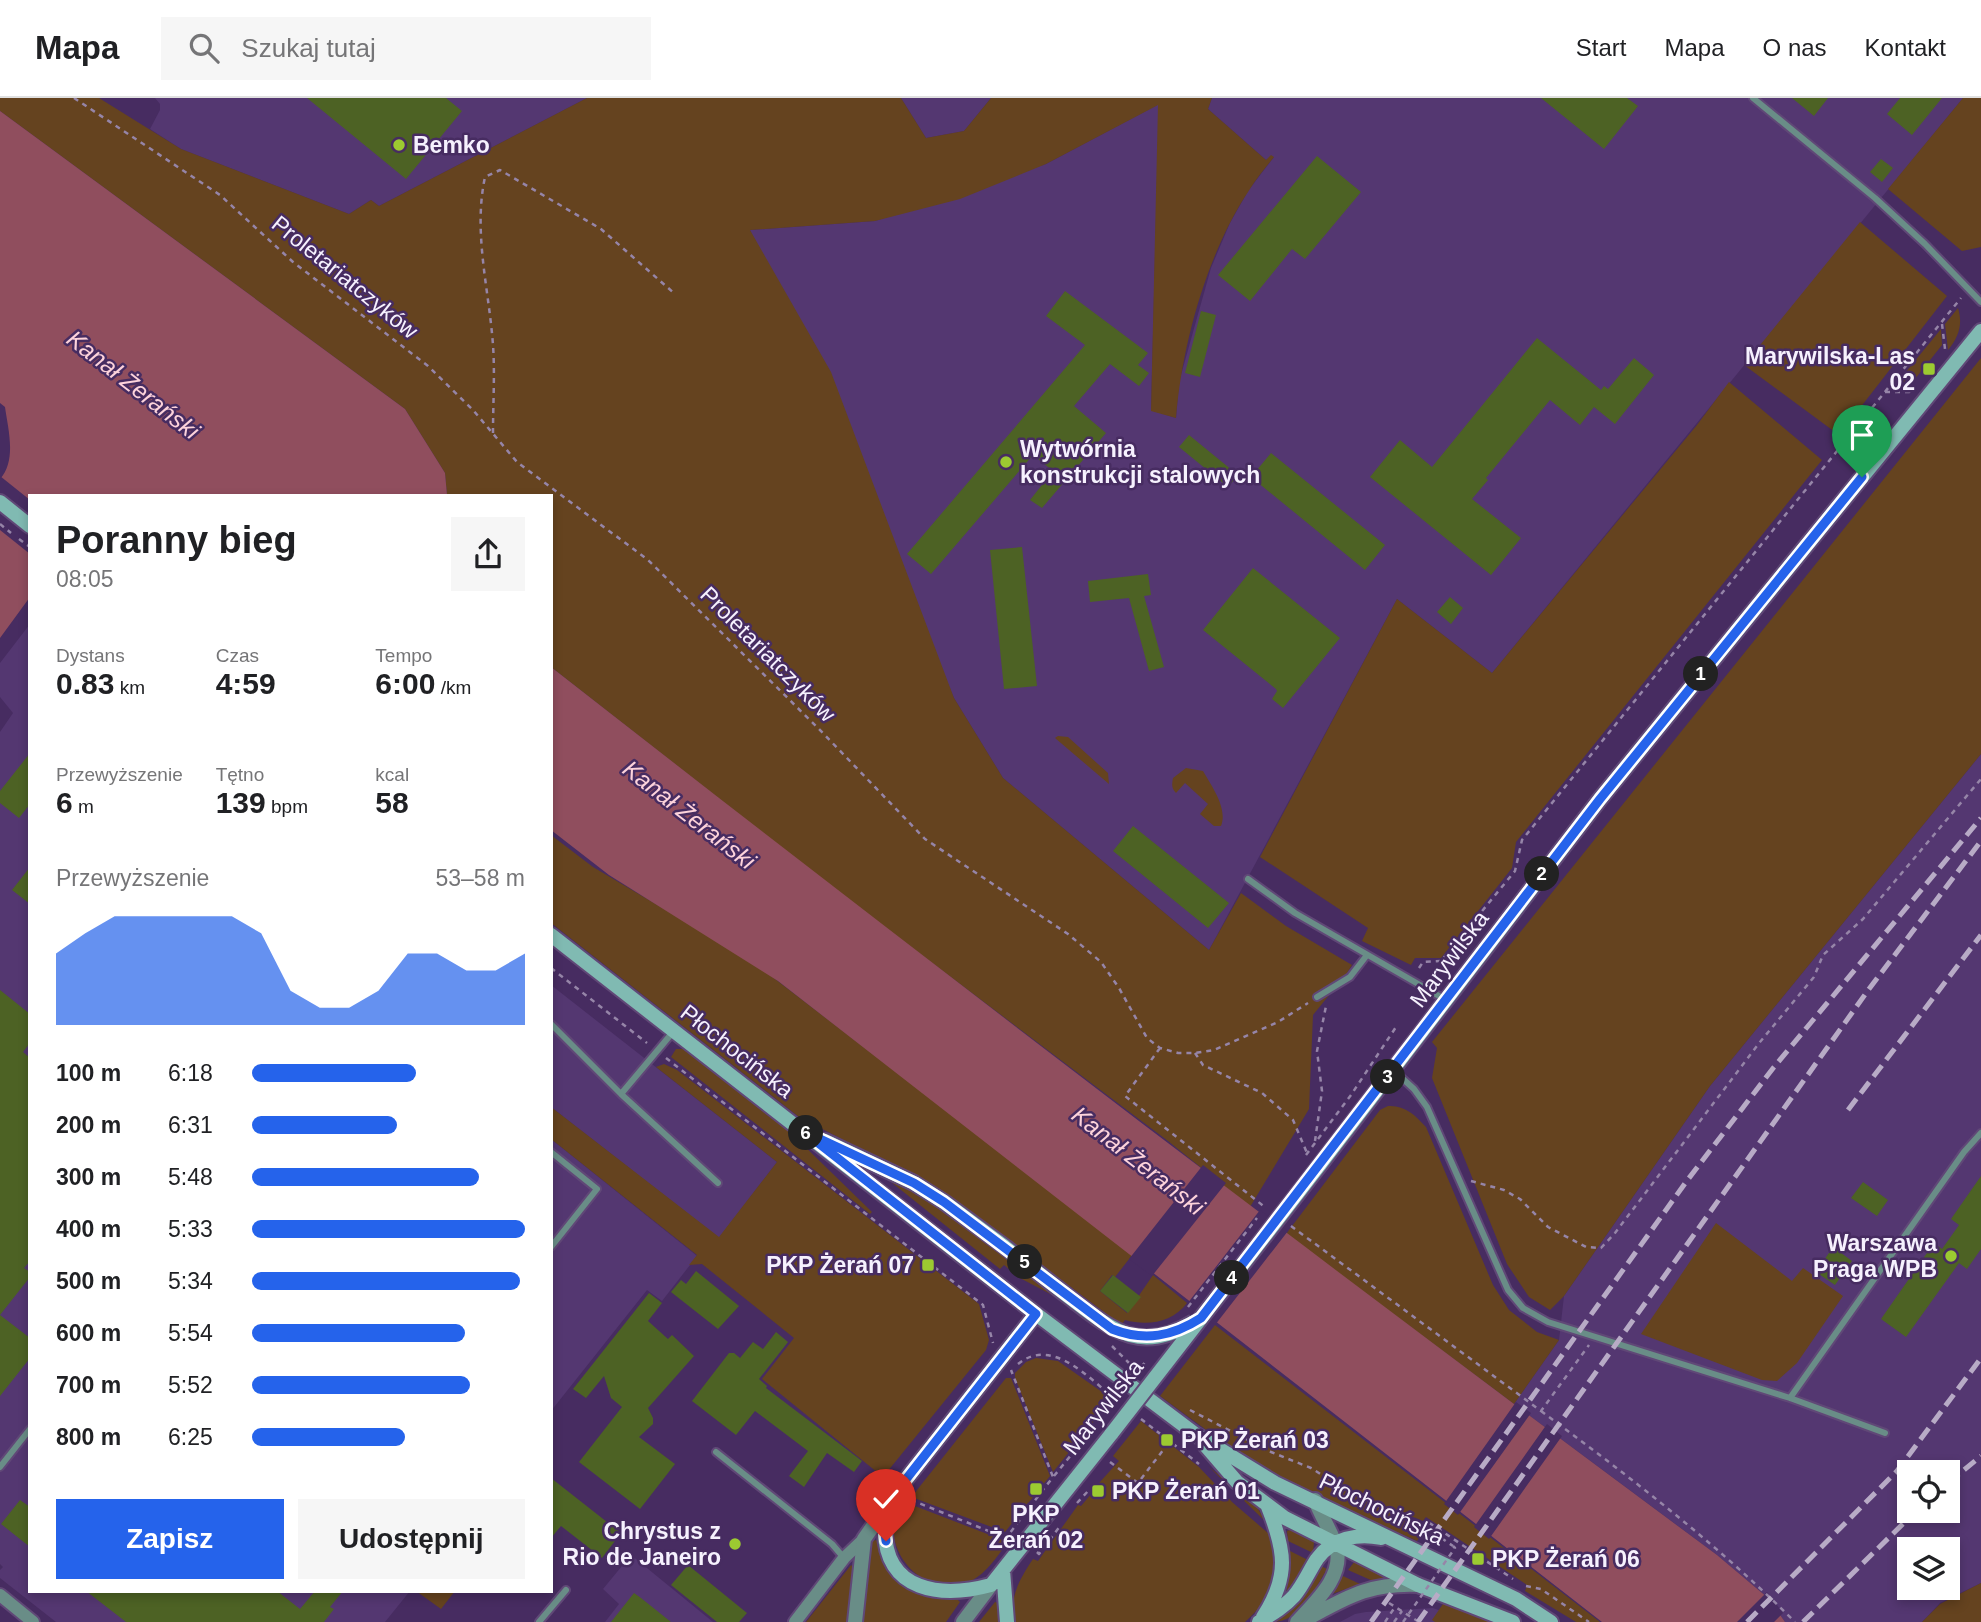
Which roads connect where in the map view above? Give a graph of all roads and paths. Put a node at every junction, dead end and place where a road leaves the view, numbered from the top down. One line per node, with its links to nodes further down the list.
1 (74, 98): 11 (path, Proletariatczyków)
2 (1753, 98): 3 (lane)
3 (1968, 290): 5 (lane); 6 (path)
4 (675, 294): 11 (path)
5 (1981, 302)
6 (1942, 322): 8 (path); 10 (path)
7 (1981, 331): 22 (main road, Marywilska)
8 (1938, 357)
9 (1916, 383): 10 (path)
10 (1885, 392): 18 (path)
11 (493, 433): 26 (path, Proletariatczyków)
12 (0, 502): 13 (main road)
13 (28, 524)
14 (1981, 779): 35 (path)
15 (1248, 879): 17 (lane)
16 (553, 937): 25 (main road, Płochocińska)
17 (1367, 955): 20 (lane); 22 (lane)
18 (1419, 968)
19 (553, 970): 27 (path)
20 (1330, 989): 21 (lane); 33 (path)
21 (1317, 997): 28 (path)
22 (1446, 999): 29 (main road, Marywilska)
23 (553, 1026): 30 (lane)
24 (1396, 1027): 33 (path)
25 (674, 1031): 27 (lane); 31 (main road, Płochocińska)
26 (1160, 1048): 28 (path); 38 (path)
27 (658, 1051): 30 (lane); 45 (path)
28 (1195, 1054): 33 (path)
29 (1393, 1070): 35 (lane); 43 (main road, Marywilska, bridge)
30 (621, 1094): 36 (lane)
31 (803, 1131): 42 (main road, Płochocińska); 43 (main road, bridge)
32 (1981, 1133): 49 (lane)
33 (1314, 1144)
34 (553, 1155): 40 (lane)
35 (1459, 1178): 44 (lane)
36 (719, 1182)
37 (1272, 1199): 41 (path, bridge)
38 (1273, 1214)
39 (1284, 1222): 51 (path)
40 (553, 1244)
41 (1188, 1307)
42 (1036, 1314): 54 (main road, Płochocińska); 60 (main road)
43 (1201, 1318): 69 (main road, Marywilska, bridge)
44 (1595, 1337): 49 (lane); 51 (path)
45 (993, 1344)
46 (1109, 1344): 48 (path)
47 (1152, 1353): 59 (path, bridge)
48 (1146, 1378)
49 (1790, 1398): 53 (lane)
50 (1188, 1409): 63 (path)
51 (1541, 1411): 94 (path)
52 (28, 1431): 58 (lane)
53 (1885, 1433)
54 (1195, 1434): 61 (main road, Płochocińska); 62 (main road, Płochocińska)
55 (1170, 1441): 57 (path)
56 (716, 1452): 68 (lane)
57 (1110, 1462)
58 (0, 1466)
59 (1053, 1477)
60 (900, 1495): 64 (path); 65 (street); 71 (main road)
61 (1315, 1500): 66 (main road, Płochocińska); 67 (street)
62 (1268, 1507): 67 (main road, Płochocińska); 85 (main road)
63 (1425, 1527): 70 (path); 89 (path, bridge)
64 (1006, 1538)
65 (864, 1539): 68 (street); 82 (street)
66 (1399, 1543): 67 (main road); 92 (main road, Płochocińska)
67 (1336, 1544): 72 (main road, Płochocińska); 85 (main road); 86 (street)
68 (844, 1558): 81 (street)
69 (1003, 1570): 71 (main road, Marywilska); 84 (main road)
70 (1513, 1579)
71 (991, 1585): 83 (street, Marywilska)
72 (1419, 1585): 86 (street); 91 (main road, Płochocińska)
73 (1521, 1588): 93 (path)
74 (566, 1590): 80 (lane)
75 (0, 1595): 79 (street)
76 (1381, 1599): 77 (path)
77 (1396, 1607): 78 (path); 87 (path)
78 (1402, 1611): 88 (path); 90 (path)
79 (33, 1622)
80 (539, 1622)
81 (795, 1622)
82 (855, 1622)
83 (963, 1622)
84 (1007, 1622)
85 (1259, 1622)
86 (1299, 1622)
87 (1385, 1622)
88 (1394, 1622)
89 (1403, 1622)
90 (1419, 1622)
91 (1513, 1622)
92 (1551, 1622)
93 (1589, 1622)
94 (1795, 1622)

